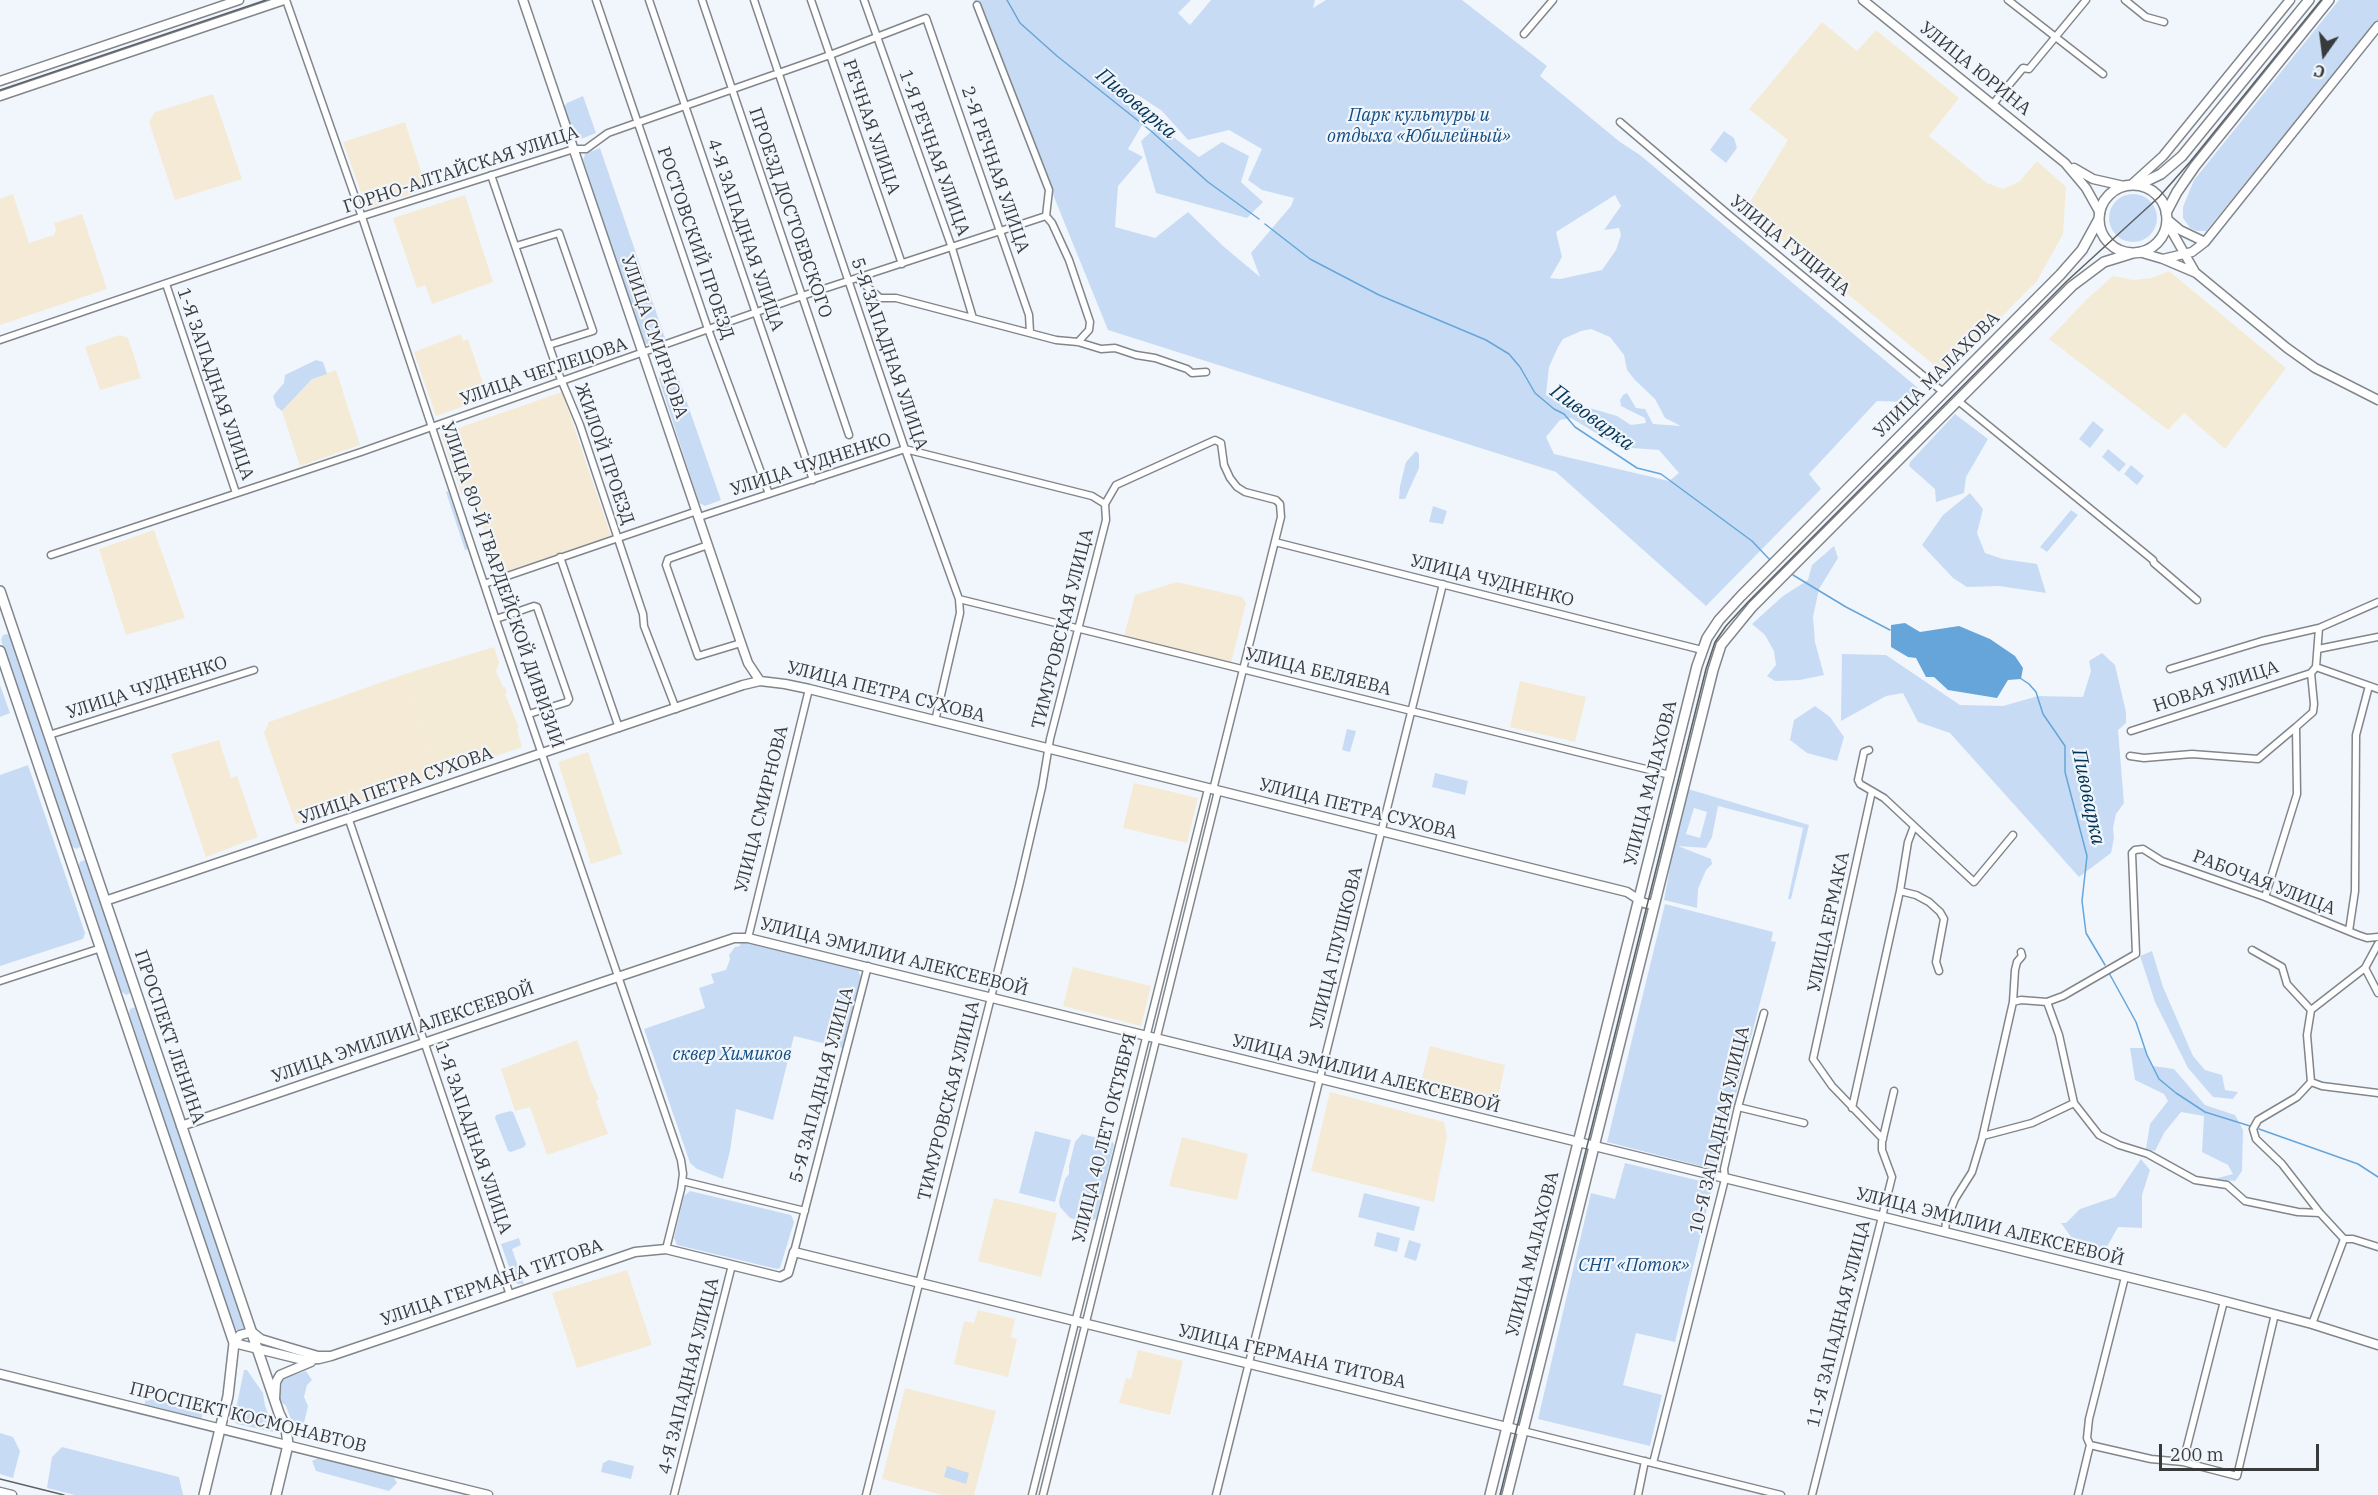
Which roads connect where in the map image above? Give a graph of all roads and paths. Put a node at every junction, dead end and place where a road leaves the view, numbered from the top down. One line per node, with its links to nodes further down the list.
1 (239, 0): 28 (street)
2 (285, 0): 30 (street); 41 (street, УЛИЦА 80-Й ГВАРДЕЙСКОЙ ДИВИЗИИ)
3 (523, 0): 35 (street, УЛИЦА СМИРНОВА)
4 (596, 0): 34 (street, РОСТОВСКИЙ ПРОЕЗД)
5 (649, 0): 32 (street, 4-Я ЗАПАДНАЯ УЛИЦА)
6 (702, 0): 29 (street, ПРОЕЗД ДОСТОЕВСКОГО)
7 (754, 0): 26 (street, 5-Я ЗАПАДНАЯ УЛИЦА)
8 (811, 0): 25 (street, РЕЧНАЯ УЛИЦА)
9 (864, 0): 23 (street, 1-Я РЕЧНАЯ УЛИЦА)
10 (1553, 0): 22 (street)
11 (1863, 0): 31 (street, УЛИЦА ЮРИНА)
12 (2008, 0): 24 (street)
13 (2086, 0): 24 (street)
14 (2125, 0): 20 (street)
15 (2290, 0): 38 (street)
16 (2309, 0): 38 (main road)
17 (2329, 0): 42 (main road)
18 (977, 5): 39 (street)
19 (926, 18): 23 (street, ГОРНО-АЛТАЙСКАЯ УЛИЦА); 43 (street, 2-Я РЕЧНАЯ УЛИЦА)
20 (2164, 22)
21 (2378, 26): 44 (street)
22 (1524, 34)
23 (877, 37): 25 (street, ГОРНО-АЛТАЙСКАЯ УЛИЦА); 46 (street, 1-Я РЕЧНАЯ УЛИЦА)
24 (2055, 38): 27 (street); 31 (street)
25 (830, 55): 26 (street, ГОРНО-АЛТАЙСКАЯ УЛИЦА); 50 (street, РЕЧНАЯ УЛИЦА)
26 (779, 73): 29 (street, ГОРНО-АЛТАЙСКАЯ УЛИЦА); 53 (street, 5-Я ЗАПАДНАЯ УЛИЦА)
27 (2103, 74)
28 (0, 81)
29 (732, 89): 32 (street, ГОРНО-АЛТАЙСКАЯ УЛИЦА); 55 (street, ПРОЕЗД ДОСТОЕВСКОГО)
30 (0, 96)
31 (1993, 104): 36 (street, УЛИЦА ЮРИНА)
32 (684, 106): 34 (street, ГОРНО-АЛТАЙСКАЯ УЛИЦА); 56 (street, 4-Я ЗАПАДНАЯ УЛИЦА)
33 (1620, 122): 66 (street, УЛИЦА ГУЩИНА)
34 (639, 123): 35 (street, ГОРНО-АЛТАЙСКАЯ УЛИЦА); 58 (street, РОСТОВСКИЙ ПРОЕЗД)
35 (574, 149): 37 (street, ГОРНО-АЛТАЙСКАЯ УЛИЦА); 63 (street, УЛИЦА СМИРНОВА)
36 (2066, 164): 38 (street, УЛИЦА ЮРИНА); 40 (street, УЛИЦА ЮРИНА)
37 (492, 176): 41 (street, ГОРНО-АЛТАЙСКАЯ УЛИЦА); 45 (street, ЖИЛОЙ ПРОЕЗД)
38 (2131, 186): 40 (main road); 42 (main road)
39 (1046, 216): 43 (street, УЛИЦА ЧЕГЛЕЦОВА); 61 (street)
40 (2099, 216): 47 (main road); 66 (main road, УЛИЦА МАЛАХОВА)
41 (362, 217): 54 (street, ГОРНО-АЛТАЙСКАЯ УЛИЦА); 69 (street, УЛИЦА 80-Й ГВАРДЕЙСКОЙ ДИВИЗИИ)
42 (2167, 218): 44 (street); 47 (main road); 48 (street)
43 (999, 232): 46 (street, УЛИЦА ЧЕГЛЕЦОВА); 59 (street, 2-Я РЕЧНАЯ УЛИЦА)
44 (2205, 242): 48 (street)
45 (516, 246): 62 (street, ЖИЛОЙ ПРОЕЗД); 62 (street)
46 (952, 248): 50 (street, УЛИЦА ЧЕГЛЕЦОВА); 57 (street, 1-Я РЕЧНАЯ УЛИЦА)
47 (2136, 252): 49 (street); 67 (main road, УЛИЦА МАЛАХОВА)
48 (2184, 254): 49 (street); 51 (street)
49 (2163, 259): 51 (street)
50 (902, 264): 52 (street, УЛИЦА ЧЕГЛЕЦОВА)
51 (2196, 273): 68 (street)
52 (857, 278): 53 (street, УЛИЦА ЧЕГЛЕЦОВА); 57 (street)
53 (849, 282): 55 (street, УЛИЦА ЧЕГЛЕЦОВА); 71 (street, 5-Я ЗАПАДНАЯ УЛИЦА)
54 (166, 284): 60 (street, ГОРНО-АЛТАЙСКАЯ УЛИЦА); 73 (street, 1-Я ЗАПАДНАЯ УЛИЦА)
55 (802, 296): 56 (street, УЛИЦА ЧЕГЛЕЦОВА); 70 (street, ПРОЕЗД ДОСТОЕВСКОГО)
56 (756, 313): 58 (street, УЛИЦА ЧЕГЛЕЦОВА); 72 (street, 4-Я ЗАПАДНАЯ УЛИЦА)
57 (973, 318): 59 (street)
58 (708, 329): 63 (street, УЛИЦА ЧЕГЛЕЦОВА); 74 (street, РОСТОВСКИЙ ПРОЕЗД)
59 (1030, 332): 61 (street)
60 (0, 340)
61 (1078, 342): 64 (street)
62 (549, 345): 65 (street, ЖИЛОЙ ПРОЕЗД)
63 (642, 355): 65 (street, УЛИЦА ЧЕГЛЕЦОВА); 76 (street, УЛИЦА СМИРНОВА)
64 (1206, 372)
65 (562, 381): 69 (street, УЛИЦА ЧЕГЛЕЦОВА); 77 (street, ЖИЛОЙ ПРОЕЗД)
66 (1943, 392): 93 (main road, УЛИЦА МАЛАХОВА)
67 (1957, 400): 86 (street); 130 (main road, УЛИЦА МАЛАХОВА)
68 (2378, 400)
69 (431, 427): 73 (street, УЛИЦА ЧЕГЛЕЦОВА); 82 (street, УЛИЦА 80-Й ГВАРДЕЙСКОЙ ДИВИЗИИ)
70 (849, 435)
71 (905, 449): 72 (street, УЛИЦА ЧУДНЕНКО); 75 (street, УЛИЦА ЧУДНЕНКО); 85 (street, 5-Я ЗАПАДНАЯ УЛИЦА)
72 (813, 480): 74 (street, УЛИЦА ЧУДНЕНКО)
73 (236, 493): 80 (street, УЛИЦА ЧЕГЛЕЦОВА)
74 (769, 494): 76 (street, УЛИЦА ЧУДНЕНКО)
75 (1105, 504): 78 (street, УЛИЦА 40 ЛЕТ ОКТЯБРЯ); 89 (street, ТИМУРОВСКАЯ УЛИЦА)
76 (698, 514): 77 (street, УЛИЦА ЧУДНЕНКО); 79 (street, УЛИЦА СМИРНОВА)
77 (618, 539): 81 (street, УЛИЦА ЧУДНЕНКО); 105 (street, ЖИЛОЙ ПРОЕЗД)
78 (1275, 542): 83 (street, УЛИЦА ЧУДНЕНКО); 97 (street, УЛИЦА 40 ЛЕТ ОКТЯБРЯ)
79 (708, 545): 92 (street, УЛИЦА СМИРНОВА); 92 (street)
80 (51, 555)
81 (560, 557): 82 (street, УЛИЦА ЧУДНЕНКО); 110 (street)
82 (484, 584): 88 (street, УЛИЦА 80-Й ГВАРДЕЙСКОЙ ДИВИЗИИ)
83 (1443, 584): 93 (street, УЛИЦА ЧУДНЕНКО); 106 (street, УЛИЦА ГЛУШКОВА)
84 (0, 591): 112 (main road, ПРОСПЕКТ ЛЕНИНА)
85 (958, 599): 89 (street, УЛИЦА БЕЛЯЕВА); 108 (street, 5-Я ЗАПАДНАЯ УЛИЦА)
86 (2196, 600)
87 (2378, 602): 90 (street)
88 (496, 619): 107 (street, УЛИЦА 80-Й ГВАРДЕЙСКОЙ ДИВИЗИИ); 107 (street)
89 (1077, 628): 97 (street, УЛИЦА БЕЛЯЕВА); 113 (street, ТИМУРОВСКАЯ УЛИЦА)
90 (2319, 628): 94 (street); 98 (street)
91 (2378, 637): 94 (street)
92 (741, 643): 101 (street, УЛИЦА СМИРНОВА)
93 (1702, 650): 117 (main road, УЛИЦА МАЛАХОВА)
94 (2318, 650): 96 (street)
95 (0, 651): 125 (main road, ПРОСПЕКТ ЛЕНИНА)
96 (2316, 667): 100 (street); 102 (street)
97 (1243, 669): 106 (street, УЛИЦА БЕЛЯЕВА); 118 (street, УЛИЦА 40 ЛЕТ ОКТЯБРЯ)
98 (2170, 669)
99 (254, 670): 112 (street, УЛИЦА ЧУДНЕНКО)
100 (2311, 673): 109 (street); 111 (street, НОВАЯ УЛИЦА)
101 (760, 681): 103 (street, УЛИЦА ПЕТРА СУХОВА); 105 (street, УЛИЦА ПЕТРА СУХОВА)
102 (2369, 686): 104 (street); 131 (street)
103 (809, 689): 108 (street, УЛИЦА ПЕТРА СУХОВА); 133 (street, УЛИЦА СМИРНОВА)
104 (2378, 689)
105 (676, 709): 110 (street, УЛИЦА ПЕТРА СУХОВА)
106 (1412, 711): 117 (street, УЛИЦА БЕЛЯЕВА); 122 (street, УЛИЦА ГЛУШКОВА)
107 (529, 714): 115 (street, УЛИЦА 80-Й ГВАРДЕЙСКОЙ ДИВИЗИИ)
108 (935, 720): 113 (street, УЛИЦА ПЕТРА СУХОВА)
109 (2296, 727): 116 (street); 127 (street)
110 (619, 728): 115 (street, УЛИЦА ПЕТРА СУХОВА)
111 (2131, 731)
112 (49, 735): 124 (main road, ПРОСПЕКТ ЛЕНИНА)
113 (1048, 749): 118 (street, УЛИЦА ПЕТРА СУХОВА); 144 (street, ТИМУРОВСКАЯ УЛИЦА)
114 (1869, 750): 119 (street)
115 (543, 754): 120 (street, УЛИЦА ПЕТРА СУХОВА); 141 (street, УЛИЦА 80-Й ГВАРДЕЙСКОЙ ДИВИЗИИ)
116 (2130, 756)
117 (1670, 775): 128 (main road, УЛИЦА МАЛАХОВА)
118 (1213, 790): 122 (street, УЛИЦА ПЕТРА СУХОВА); 151 (street, УЛИЦА 40 ЛЕТ ОКТЯБРЯ); 152 (street, УЛИЦА 40 ЛЕТ ОКТЯБРЯ)
119 (1872, 791): 121 (street); 160 (street, УЛИЦА ЕРМАКА)
120 (350, 820): 129 (street, УЛИЦА ПЕТРА СУХОВА); 153 (street, 1-Я ЗАПАДНАЯ УЛИЦА)
121 (1914, 826): 123 (street); 126 (street)
122 (1382, 832): 128 (street, УЛИЦА ПЕТРА СУХОВА); 154 (street, УЛИЦА ГЛУШКОВА)
123 (2013, 835)
124 (88, 852): 125 (main road); 129 (main road, ПРОСПЕКТ ЛЕНИНА)
125 (70, 857): 135 (main road, ПРОСПЕКТ ЛЕНИНА)
126 (1900, 891): 140 (street); 160 (street)
127 (2265, 897): 131 (street, РАБОЧАЯ УЛИЦА); 147 (street, РАБОЧАЯ УЛИЦА)
128 (1638, 899): 130 (street, УЛИЦА ПЕТРА СУХОВА); 165 (main road, УЛИЦА МАЛАХОВА)
129 (105, 901): 145 (main road, ПРОСПЕКТ ЛЕНИНА)
130 (1654, 905): 166 (main road, УЛИЦА МАЛАХОВА)
131 (2349, 932): 132 (street, РАБОЧАЯ УЛИЦА)
132 (2378, 937)
133 (748, 938): 138 (street, УЛИЦА ЭМИЛИИ АЛЕКСЕЕВОЙ); 141 (street, УЛИЦА ЭМИЛИИ АЛЕКСЕЕВОЙ)
134 (2378, 944): 139 (street)
135 (101, 948): 142 (street); 148 (main road, ПРОСПЕКТ ЛЕНИНА)
136 (2252, 950): 149 (street)
137 (2021, 952): 146 (street)
138 (868, 966): 144 (street, УЛИЦА ЭМИЛИИ АЛЕКСЕЕВОЙ); 169 (street, 5-Я ЗАПАДНАЯ УЛИЦА)
139 (2365, 968): 143 (street); 149 (street)
140 (1938, 971)
141 (619, 977): 153 (street, УЛИЦА ЭМИЛИИ АЛЕКСЕЕВОЙ); 168 (street, УЛИЦА 80-Й ГВАРДЕЙСКОЙ ДИВИЗИИ)
142 (0, 981)
143 (2378, 993)
144 (991, 997): 151 (street, УЛИЦА ЭМИЛИИ АЛЕКСЕЕВОЙ); 179 (street, ТИМУРОВСКАЯ УЛИЦА)
145 (138, 999): 148 (main road); 162 (main road, ПРОСПЕКТ ЛЕНИНА)
146 (2013, 1002): 147 (street); 163 (street)
147 (2047, 1002): 158 (street)
148 (120, 1005): 187 (main road, ПРОСПЕКТ ЛЕНИНА)
149 (2311, 1010): 155 (street)
150 (1764, 1013): 159 (street, 10-Я ЗАПАДНАЯ УЛИЦА)
151 (1146, 1036): 152 (street, УЛИЦА ЭМИЛИИ АЛЕКСЕЕВОЙ); 183 (street, УЛИЦА 40 ЛЕТ ОКТЯБРЯ)
152 (1156, 1038): 154 (street, УЛИЦА ЭМИЛИИ АЛЕКСЕЕВОЙ); 184 (street, УЛИЦА 40 ЛЕТ ОКТЯБРЯ)
153 (425, 1043): 162 (street, УЛИЦА ЭМИЛИИ АЛЕКСЕЕВОЙ); 180 (street, 1-Я ЗАПАДНАЯ УЛИЦА)
154 (1320, 1079): 165 (street, УЛИЦА ЭМИЛИИ АЛЕКСЕЕВОЙ); 192 (street, УЛИЦА ГЛУШКОВА)
155 (2312, 1082): 157 (street); 170 (street)
156 (1894, 1091): 164 (street, 11-Я ЗАПАДНАЯ УЛИЦА)
157 (2378, 1093)
158 (2074, 1103): 163 (street); 170 (street)
159 (1738, 1107): 161 (street); 167 (street, 10-Я ЗАПАДНАЯ УЛИЦА)
160 (1852, 1108): 164 (street)
161 (1804, 1123)
162 (182, 1126): 186 (main road, ПРОСПЕКТ ЛЕНИНА)
163 (1983, 1136): 172 (street)
164 (1883, 1139): 171 (street, 11-Я ЗАПАДНАЯ УЛИЦА)
165 (1578, 1144): 166 (street, УЛИЦА ЭМИЛИИ АЛЕКСЕЕВОЙ); 195 (main road, УЛИЦА МАЛАХОВА)
166 (1593, 1147): 167 (street, УЛИЦА ЭМИЛИИ АЛЕКСЕЕВОЙ); 197 (main road, УЛИЦА МАЛАХОВА)
167 (1725, 1179): 171 (street, УЛИЦА ЭМИЛИИ АЛЕКСЕЕВОЙ); 202 (street, 10-Я ЗАПАДНАЯ УЛИЦА)
168 (682, 1181): 169 (street); 175 (street)
169 (805, 1211): 176 (street, УЛИЦА ГЕРМАНА ТИТОВА)
170 (2320, 1213): 173 (street)
171 (1881, 1216): 172 (street, УЛИЦА ЭМИЛИИ АЛЕКСЕЕВОЙ); 217 (street, 11-Я ЗАПАДНАЯ УЛИЦА)
172 (1945, 1232): 178 (street, УЛИЦА ЭМИЛИИ АЛЕКСЕЕВОЙ)
173 (2344, 1239): 174 (street); 185 (street)
174 (2378, 1247)
175 (666, 1249): 177 (street, УЛИЦА ГЕРМАНА ТИТОВА); 180 (street, УЛИЦА ГЕРМАНА ТИТОВА)
176 (794, 1252): 177 (street, УЛИЦА ГЕРМАНА ТИТОВА); 179 (street, УЛИЦА ГЕРМАНА ТИТОВА)
177 (732, 1265): 208 (street, 4-Я ЗАПАДНАЯ УЛИЦА)
178 (2125, 1277): 181 (street, УЛИЦА ЭМИЛИИ АЛЕКСЕЕВОЙ); 199 (street)
179 (919, 1282): 183 (street, УЛИЦА ГЕРМАНА ТИТОВА); 209 (street, ТИМУРОВСКАЯ УЛИЦА)
180 (510, 1295): 190 (street, УЛИЦА ГЕРМАНА ТИТОВА)
181 (2223, 1301): 182 (street, УЛИЦА ЭМИЛИИ АЛЕКСЕЕВОЙ); 201 (street)
182 (2275, 1314): 185 (street, УЛИЦА ЭМИЛИИ АЛЕКСЕЕВОЙ); 201 (street)
183 (1075, 1320): 184 (street, УЛИЦА ГЕРМАНА ТИТОВА); 210 (street, УЛИЦА 40 ЛЕТ ОКТЯБРЯ)
184 (1085, 1323): 192 (street, УЛИЦА ГЕРМАНА ТИТОВА); 211 (street, УЛИЦА 40 ЛЕТ ОКТЯБРЯ)
185 (2312, 1324): 188 (street, УЛИЦА ЭМИЛИИ АЛЕКСЕЕВОЙ)
186 (252, 1332): 187 (street); 189 (main road, ПРОСПЕКТ ЛЕНИНА); 190 (street)
187 (234, 1343): 189 (street); 196 (main road, ПРОСПЕКТ ЛЕНИНА)
188 (2378, 1345)
189 (258, 1350): 191 (street); 194 (main road, ПРОСПЕКТ ЛЕНИНА)
190 (331, 1356): 191 (street, УЛИЦА ГЕРМАНА ТИТОВА)
191 (319, 1359): 194 (street)
192 (1249, 1364): 195 (street, УЛИЦА ГЕРМАНА ТИТОВА); 212 (street, УЛИЦА ГЛУШКОВА)
193 (0, 1374): 196 (street, ПРОСПЕКТ КОСМОНАВТОВ)
194 (275, 1402): 198 (main road, ПРОСПЕКТ ЛЕНИНА)
195 (1507, 1427): 197 (street, УЛИЦА ГЕРМАНА ТИТОВА); 213 (main road, УЛИЦА МАЛАХОВА)
196 (219, 1428): 198 (street, ПРОСПЕКТ КОСМОНАВТОВ); 205 (main road, ПРОСПЕКТ ЛЕНИНА)
197 (1522, 1431): 200 (street, УЛИЦА ГЕРМАНА ТИТОВА); 214 (main road, УЛИЦА МАЛАХОВА)
198 (288, 1445): 206 (main road, ПРОСПЕКТ ЛЕНИНА); 207 (street, ПРОСПЕКТ КОСМОНАВТОВ)
199 (2090, 1445): 201 (street); 218 (street)
200 (1645, 1461): 202 (street, УЛИЦА ГЕРМАНА ТИТОВА); 215 (street)
201 (2183, 1462)
202 (1653, 1463): 216 (street, УЛИЦА ГЕРМАНА ТИТОВА)
203 (0, 1492): 204 (street)
204 (12, 1495)
205 (204, 1495)
206 (276, 1495)
207 (488, 1495)
208 (674, 1495)
209 (866, 1495)
210 (1032, 1495)
211 (1042, 1495)
212 (1216, 1495)
213 (1490, 1495)
214 (1507, 1495)
215 (1638, 1495)
216 (1781, 1495)
217 (1812, 1495)
218 (2078, 1495)

